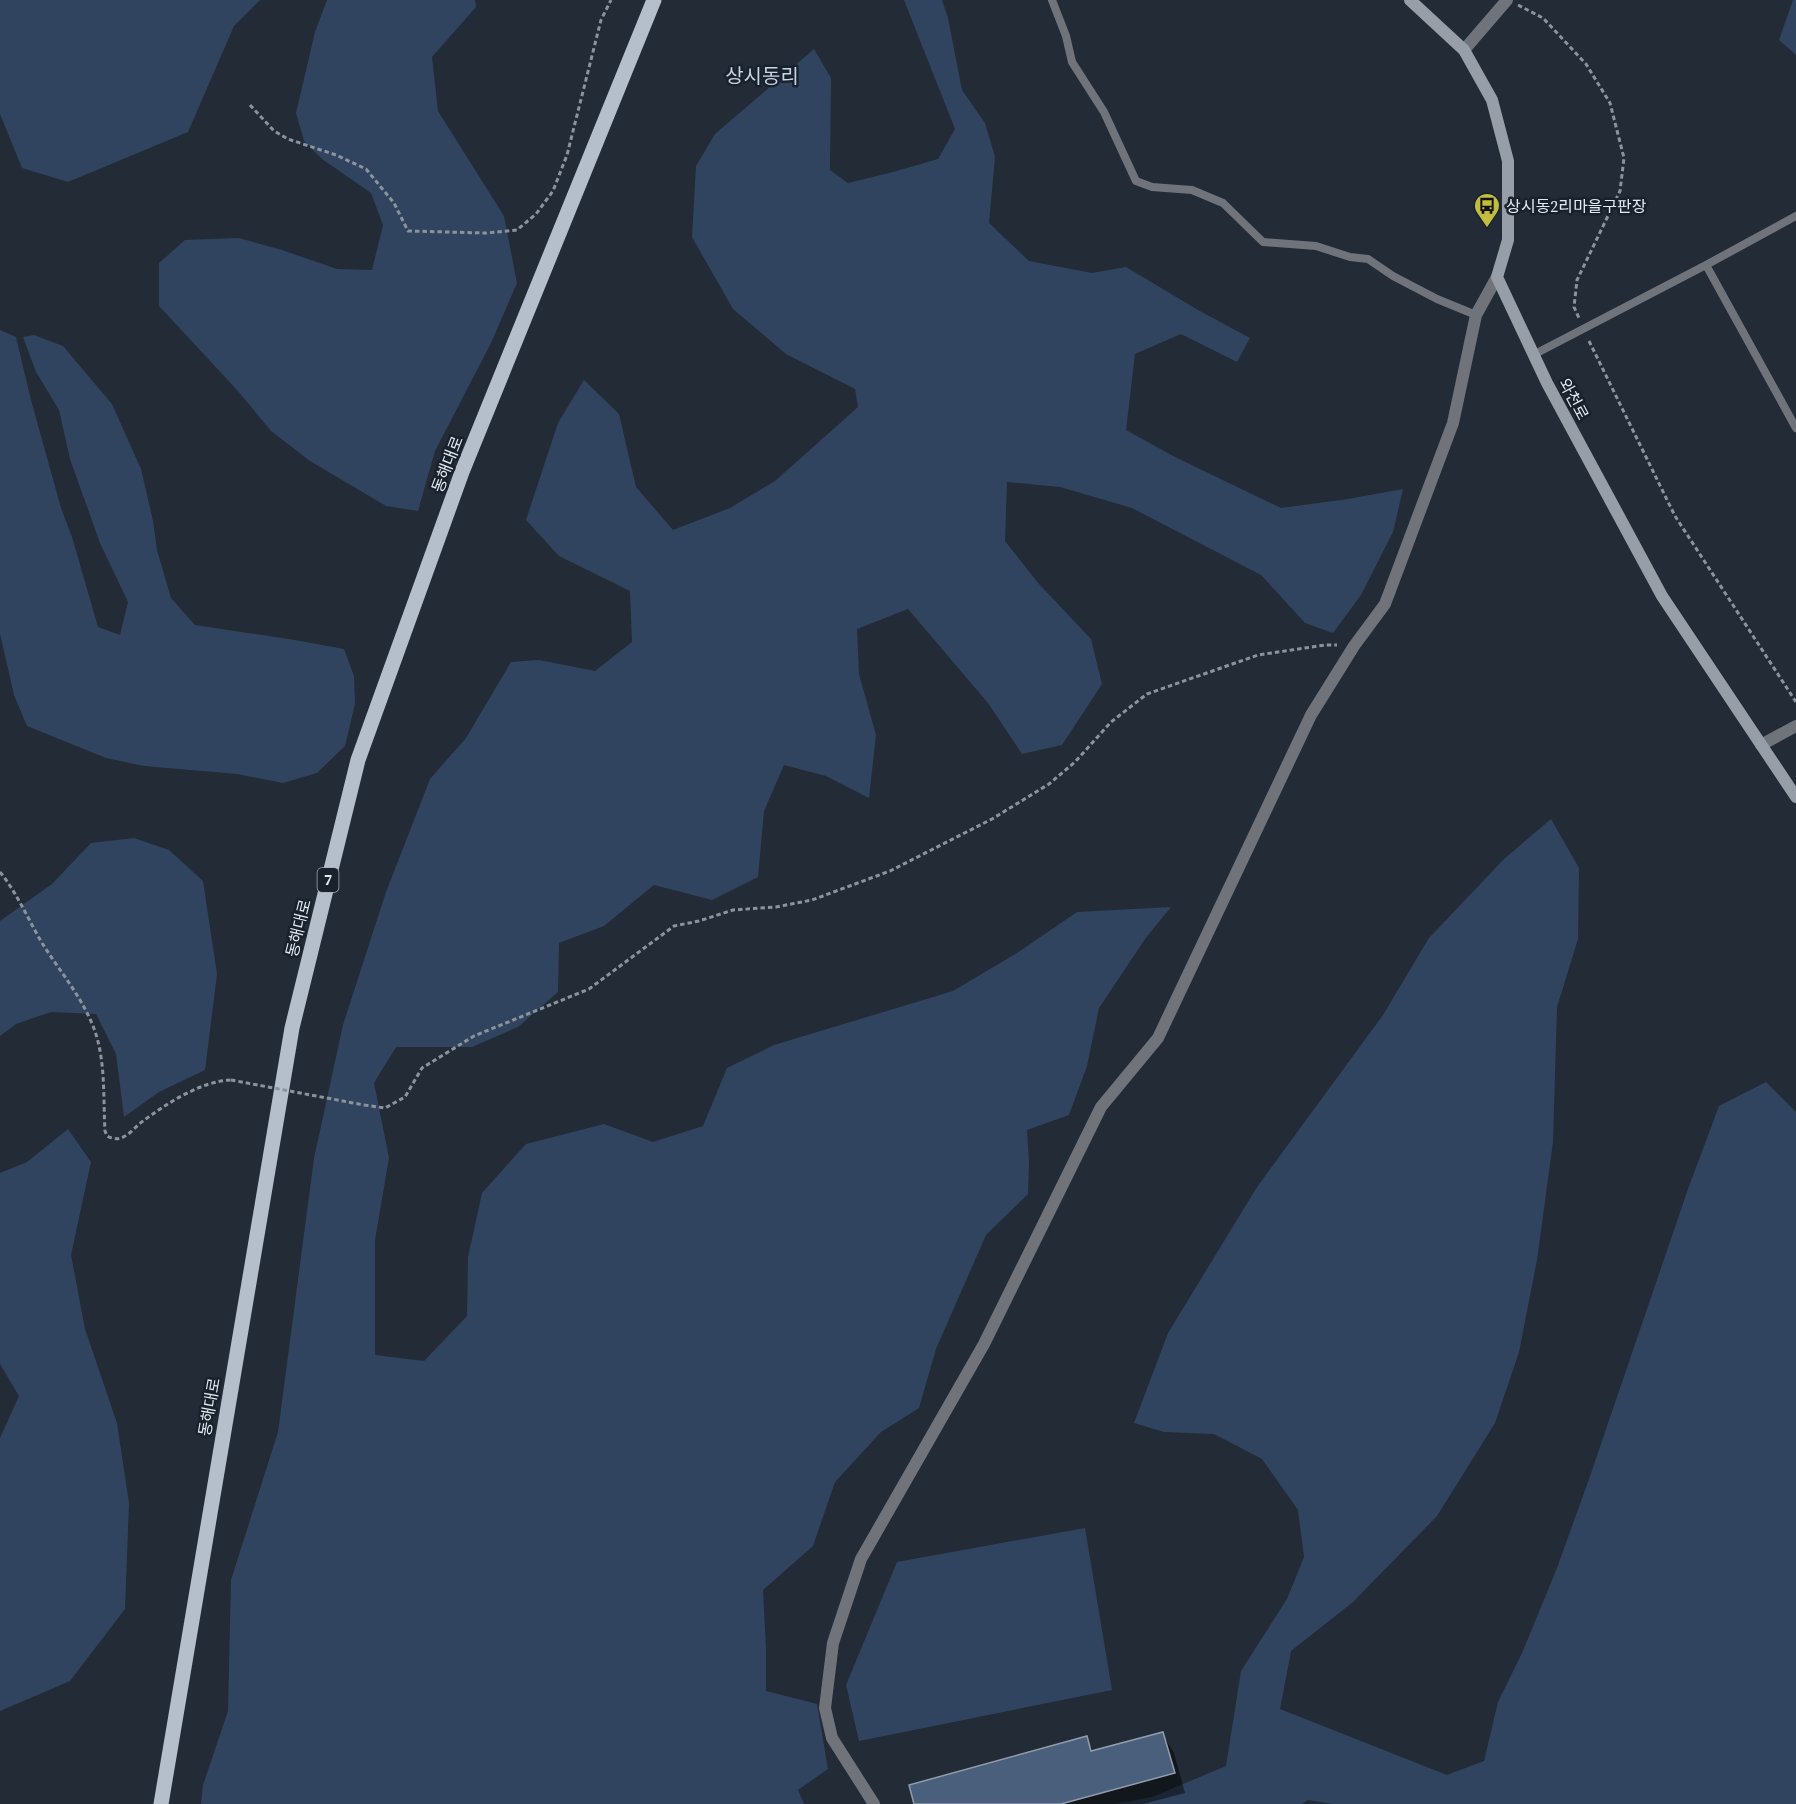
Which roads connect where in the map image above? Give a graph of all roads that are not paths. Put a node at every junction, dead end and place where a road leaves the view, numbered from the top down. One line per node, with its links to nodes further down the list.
1 (654, 0): 15 (main road, 동해대로 / 7)
2 (1052, 0): 9 (lane)
3 (1410, 0): 5 (street)
4 (1512, 2): 5 (street)
5 (1464, 50): 8 (street)
6 (1796, 216): 7 (lane)
7 (1706, 266): 10 (lane); 11 (lane)
8 (1497, 277): 9 (street); 10 (street, 와천로)
9 (1476, 315): 16 (street)
10 (1533, 355): 13 (street, 와천로)
11 (1796, 428)
12 (1796, 726): 13 (street)
13 (1761, 745): 14 (street, 와천로)
14 (1796, 797)
15 (161, 1804)
16 (874, 1804)

